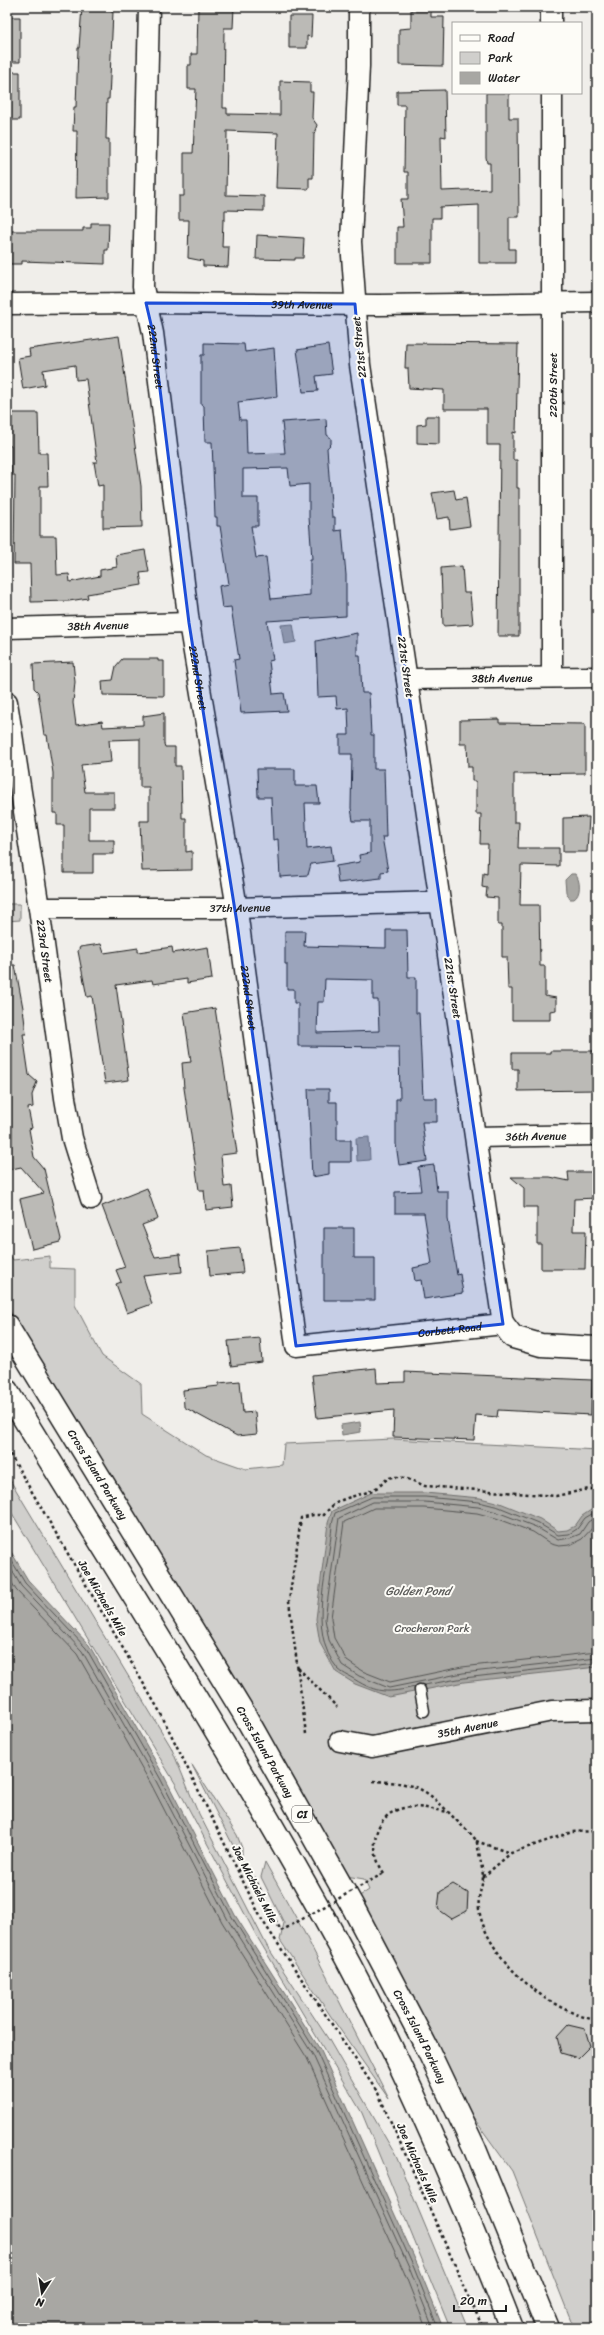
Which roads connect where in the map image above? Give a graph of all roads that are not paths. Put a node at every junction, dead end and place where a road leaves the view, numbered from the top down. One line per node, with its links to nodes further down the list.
1 (149, 7): 8 (street, 222nd Street)
2 (359, 7): 10 (street, 221st Street)
3 (551, 7): 4 (street)
4 (552, 22)
5 (552, 94): 6 (street, 220th Street)
6 (553, 302): 7 (street, 39th Avenue); 10 (street, 39th Avenue); 13 (street, 220th Street)
7 (597, 302)
8 (146, 303): 9 (street, 39th Avenue); 10 (street, 39th Avenue); 11 (street, 222nd Street)
9 (7, 304)
10 (355, 304): 15 (street, 221st Street)
11 (189, 623): 12 (street, 38th Avenue); 19 (street, 222nd Street)
12 (7, 628)
13 (552, 677): 14 (street, 38th Avenue); 15 (street, 38th Avenue)
14 (597, 677)
15 (407, 679): 17 (street, 221st Street)
16 (7, 702): 18 (street, 223rd Street)
17 (440, 902): 19 (street, 37th Avenue); 21 (street, 221st Street)
18 (39, 908): 19 (street, 37th Avenue); 22 (street, 223rd Street)
19 (236, 908): 25 (street, 222nd Street)
20 (597, 1135): 21 (street, 36th Avenue)
21 (476, 1137): 23 (street, 221st Street)
22 (91, 1199)
23 (503, 1324): 25 (street, Corbett Road); 26 (main road)
24 (7, 1326): 33 (main road, Cross Island Parkway / CI)
25 (296, 1346)
26 (597, 1348)
27 (7, 1391): 32 (main road)
28 (420, 1690): 30 (lane)
29 (597, 1710): 31 (street, 35th Avenue)
30 (424, 1711)
31 (340, 1741)
32 (512, 2328)
33 (548, 2328)

